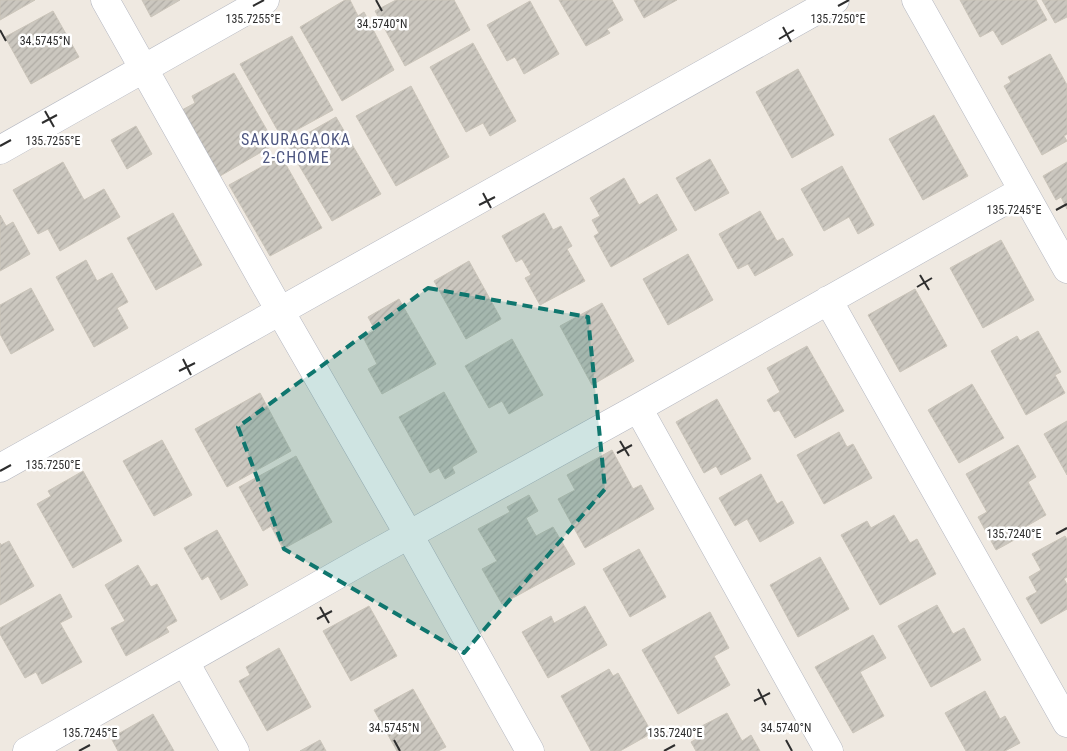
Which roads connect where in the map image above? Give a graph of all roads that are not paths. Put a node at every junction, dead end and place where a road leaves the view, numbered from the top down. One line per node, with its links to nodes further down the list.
1 (105, 0): 5 (street)
2 (265, 0): 5 (street)
3 (835, 0): 10 (street)
4 (916, 0): 7 (street)
5 (144, 69): 6 (street); 10 (street)
6 (0, 150)
7 (1022, 191): 8 (street); 9 (street)
8 (1067, 269)
9 (828, 300): 11 (street); 15 (street)
10 (280, 311): 12 (street); 13 (street)
11 (638, 408): 13 (street); 19 (street)
12 (0, 468)
13 (409, 535): 14 (street); 18 (street)
14 (185, 662): 16 (street); 17 (street)
15 (1067, 723)
16 (27, 751)
17 (235, 751)
18 (530, 751)
19 (829, 751)

